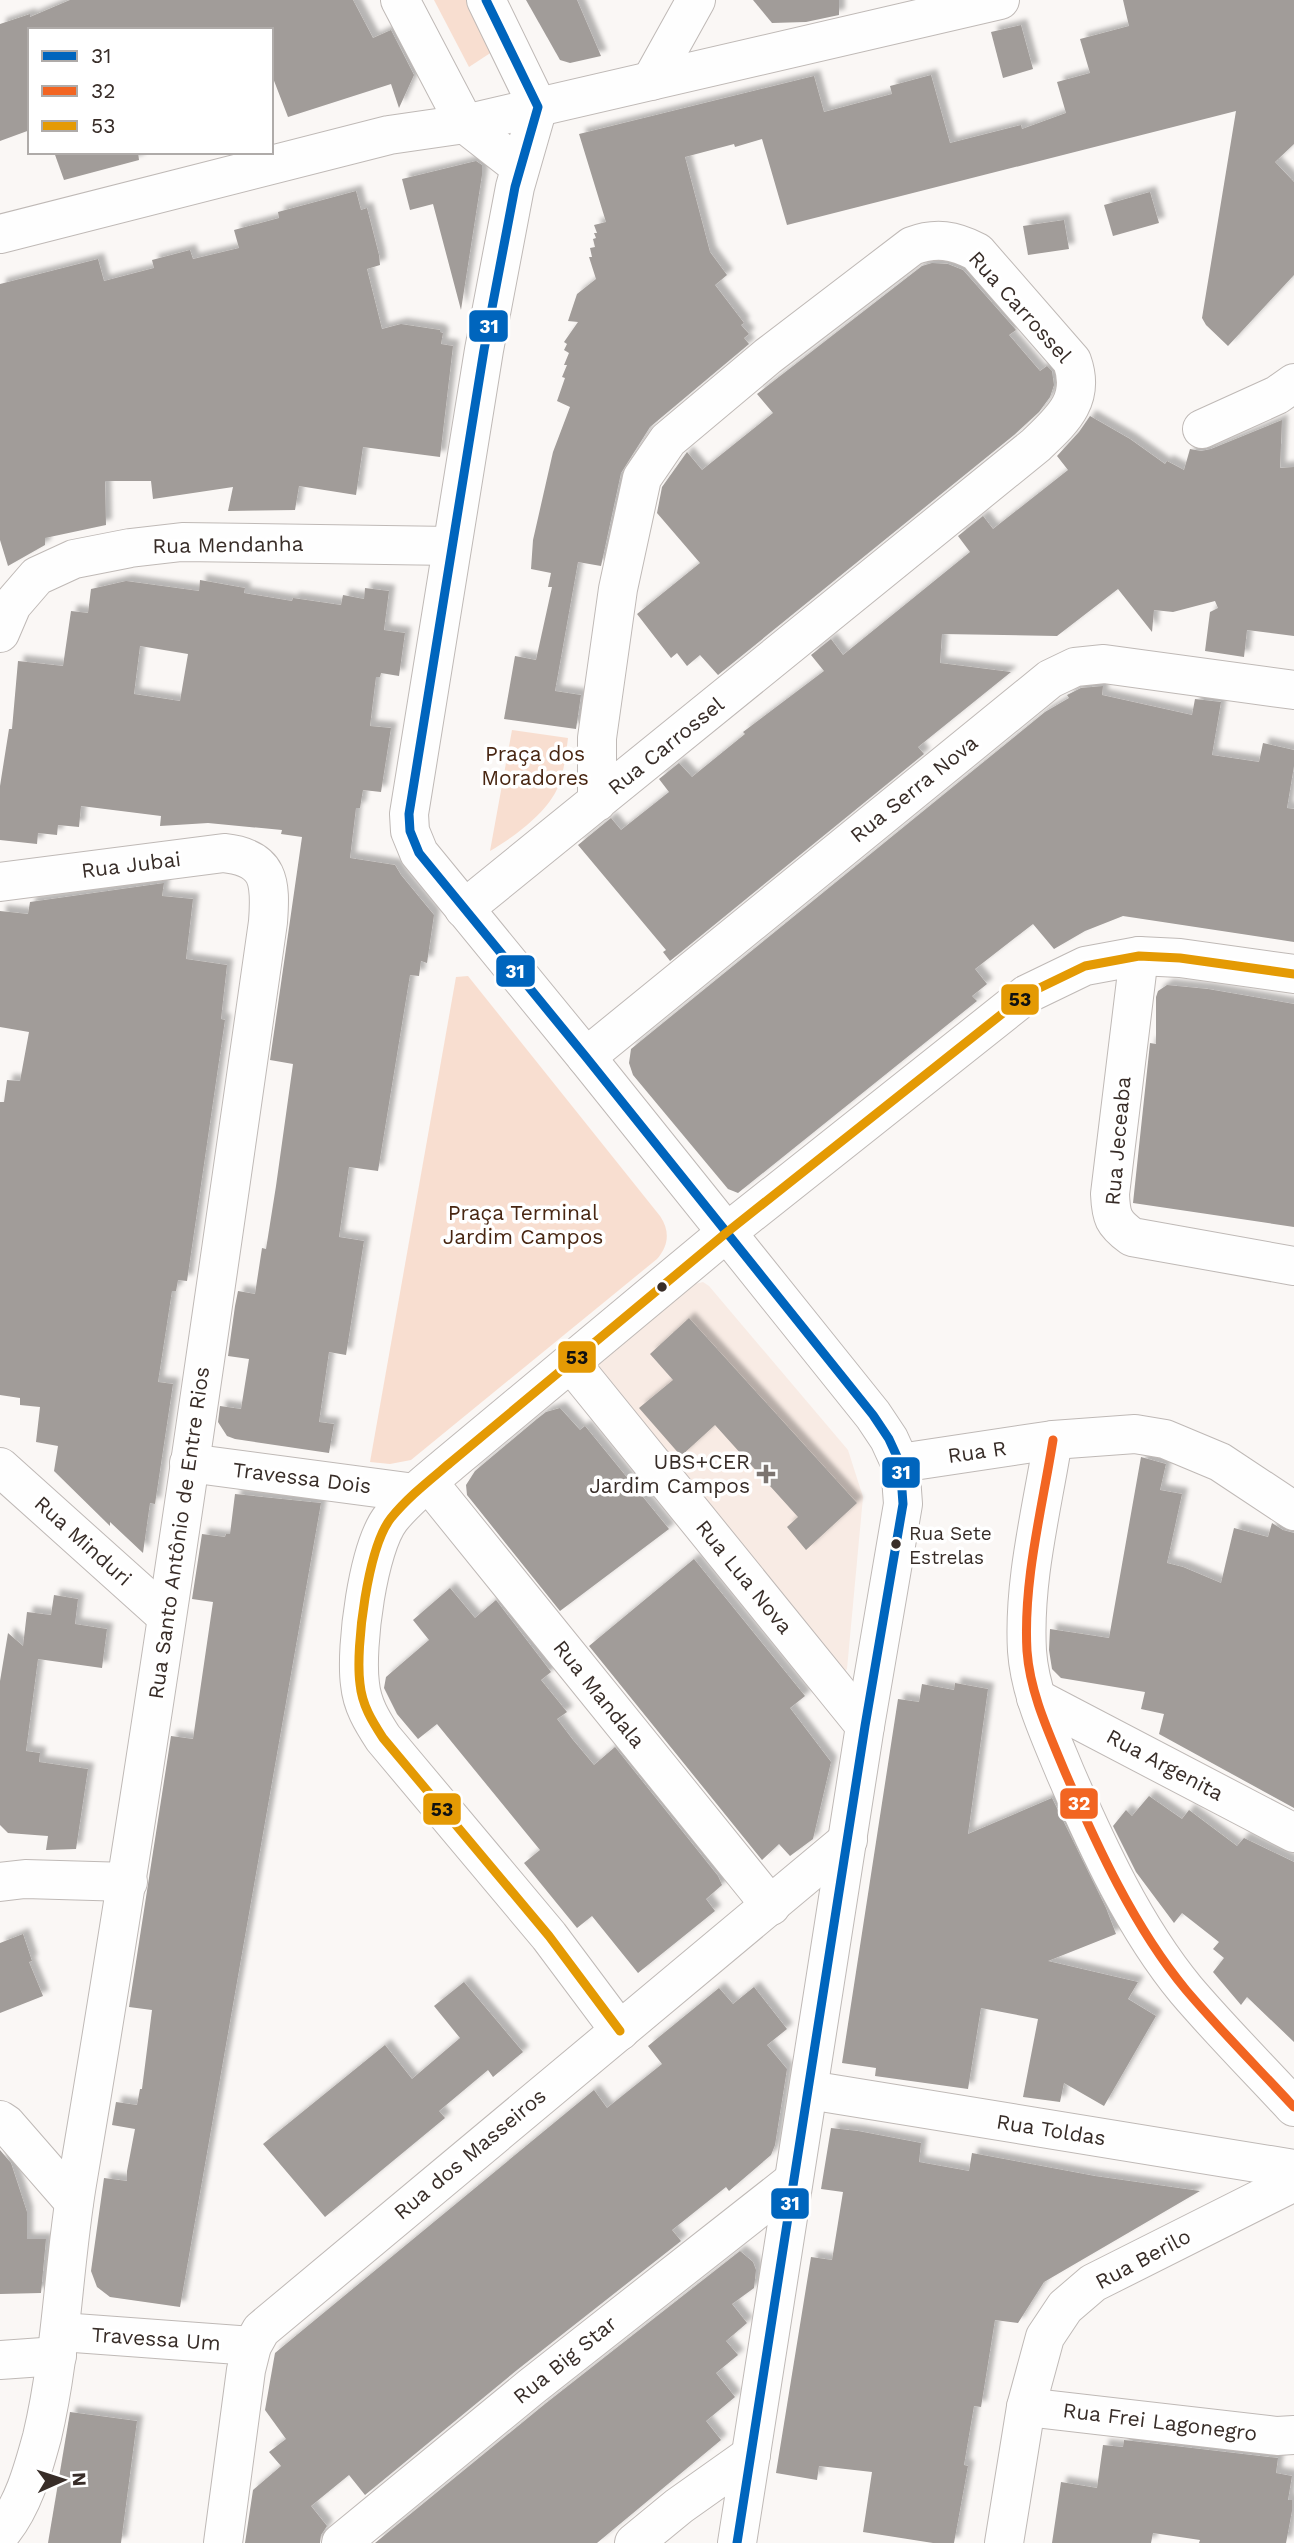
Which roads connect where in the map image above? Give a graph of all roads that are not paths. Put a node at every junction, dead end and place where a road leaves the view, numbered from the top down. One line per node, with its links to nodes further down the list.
1 (400, 0): 7 (street)
2 (486, 0): 6 (street)
3 (696, 0): 5 (street)
4 (1000, 0): 5 (street)
5 (652, 81): 6 (street)
6 (538, 107): 7 (street); 8 (street)
7 (465, 124): 8 (street); 9 (street)
8 (520, 167): 12 (street)
9 (0, 234)
10 (1294, 383): 11 (street)
11 (1202, 429)
12 (451, 546): 13 (street, Rua Mendanha); 18 (street)
13 (0, 633)
14 (1294, 690): 21 (street, Rua Serra Nova)
15 (597, 802): 15 (street, Rua Carrossel); 18 (street, Rua Carrossel)
16 (259, 865): 17 (street, Rua Jubai); 26 (street, Rua Santo Antônio de Entre Rios)
17 (0, 882)
18 (464, 909): 21 (street)
19 (1139, 956): 20 (street); 22 (street); 23 (street, Rua Jeceaba)
20 (1294, 974)
21 (586, 1056): 22 (street)
22 (726, 1233): 24 (street); 27 (street)
23 (1294, 1266)
24 (571, 1363): 29 (street); 33 (street, Rua Lua Nova)
25 (1053, 1440): 27 (street, Rua R); 30 (street, Rua R); 32 (street)
26 (188, 1463): 29 (street, Travessa Dois); 31 (street, Rua Santo Antônio de Entre Rios)
27 (901, 1463): 33 (street)
28 (0, 1467): 31 (street, Rua Minduri)
29 (422, 1488): 38 (street, Rua Mandala); 39 (street)
30 (1294, 1511)
31 (166, 1616): 37 (street, Rua Santo Antônio de Entre Rios)
32 (1036, 1698): 34 (street, Rua Argenita); 41 (street)
33 (865, 1726): 35 (street)
34 (1294, 1833)
35 (848, 1840): 38 (street, Rua dos Masseiros); 40 (street)
36 (0, 1882): 37 (street)
37 (128, 1882): 46 (street, Rua Santo Antônio de Entre Rios)
38 (771, 1906): 39 (street, Rua dos Masseiros)
39 (620, 2031): 48 (street, Rua dos Masseiros)
40 (809, 2090): 43 (street, Rua Toldas); 44 (street)
41 (1294, 2107)
42 (0, 2120): 46 (street)
43 (1294, 2169)
44 (793, 2181): 52 (street); 55 (street, Rua Big Star)
45 (1294, 2182): 50 (street, Rua Berilo)
46 (74, 2202): 47 (street, Rua Santo Antônio de Entre Rios)
47 (59, 2344): 48 (street, Travessa Um); 49 (street, Travessa Um); 53 (street, Rua Santo Antônio de Entre Rios)
48 (252, 2346): 54 (street, Rua dos Masseiros)
49 (0, 2360)
50 (1026, 2407): 51 (street, Rua Frei Lagonegro); 58 (street, Rua Berilo)
51 (1294, 2435)
52 (751, 2455): 56 (street); 57 (street)
53 (0, 2534)
54 (223, 2543)
55 (341, 2543)
56 (634, 2543)
57 (737, 2543)
58 (1004, 2543)

